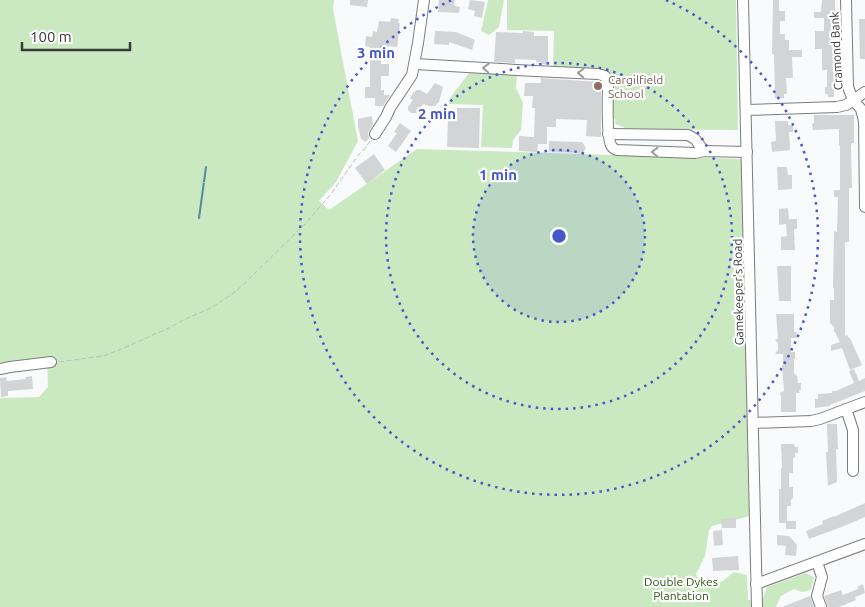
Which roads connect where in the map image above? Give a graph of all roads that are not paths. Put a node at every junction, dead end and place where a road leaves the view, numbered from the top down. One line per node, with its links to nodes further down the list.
1 (424, 0): 4 (street)
2 (743, 0): 7 (street, Gamekeeper's Road)
3 (846, 0): 6 (street, Cramond Bank)
4 (415, 64): 8 (street); 9 (street, one-way to 4)
5 (865, 92): 6 (street)
6 (853, 100): 7 (street); 12 (street, Cramond Bank)
7 (746, 110): 11 (street, Gamekeeper's Road)
8 (376, 134)
9 (608, 134): 10 (street); 10 (street, one-way to 9)
10 (704, 151): 11 (street)
11 (747, 152): 17 (street, Gamekeeper's Road)
12 (865, 207)
13 (51, 362): 14 (street)
14 (0, 369)
15 (865, 402): 16 (street)
16 (846, 410): 17 (street); 18 (street)
17 (753, 423): 21 (street, Gamekeeper's Road)
18 (853, 471)
19 (865, 544): 20 (street)
20 (817, 562): 21 (street); 23 (street)
21 (756, 584): 22 (street, Gamekeeper's Road)
22 (757, 607)
23 (821, 607)

